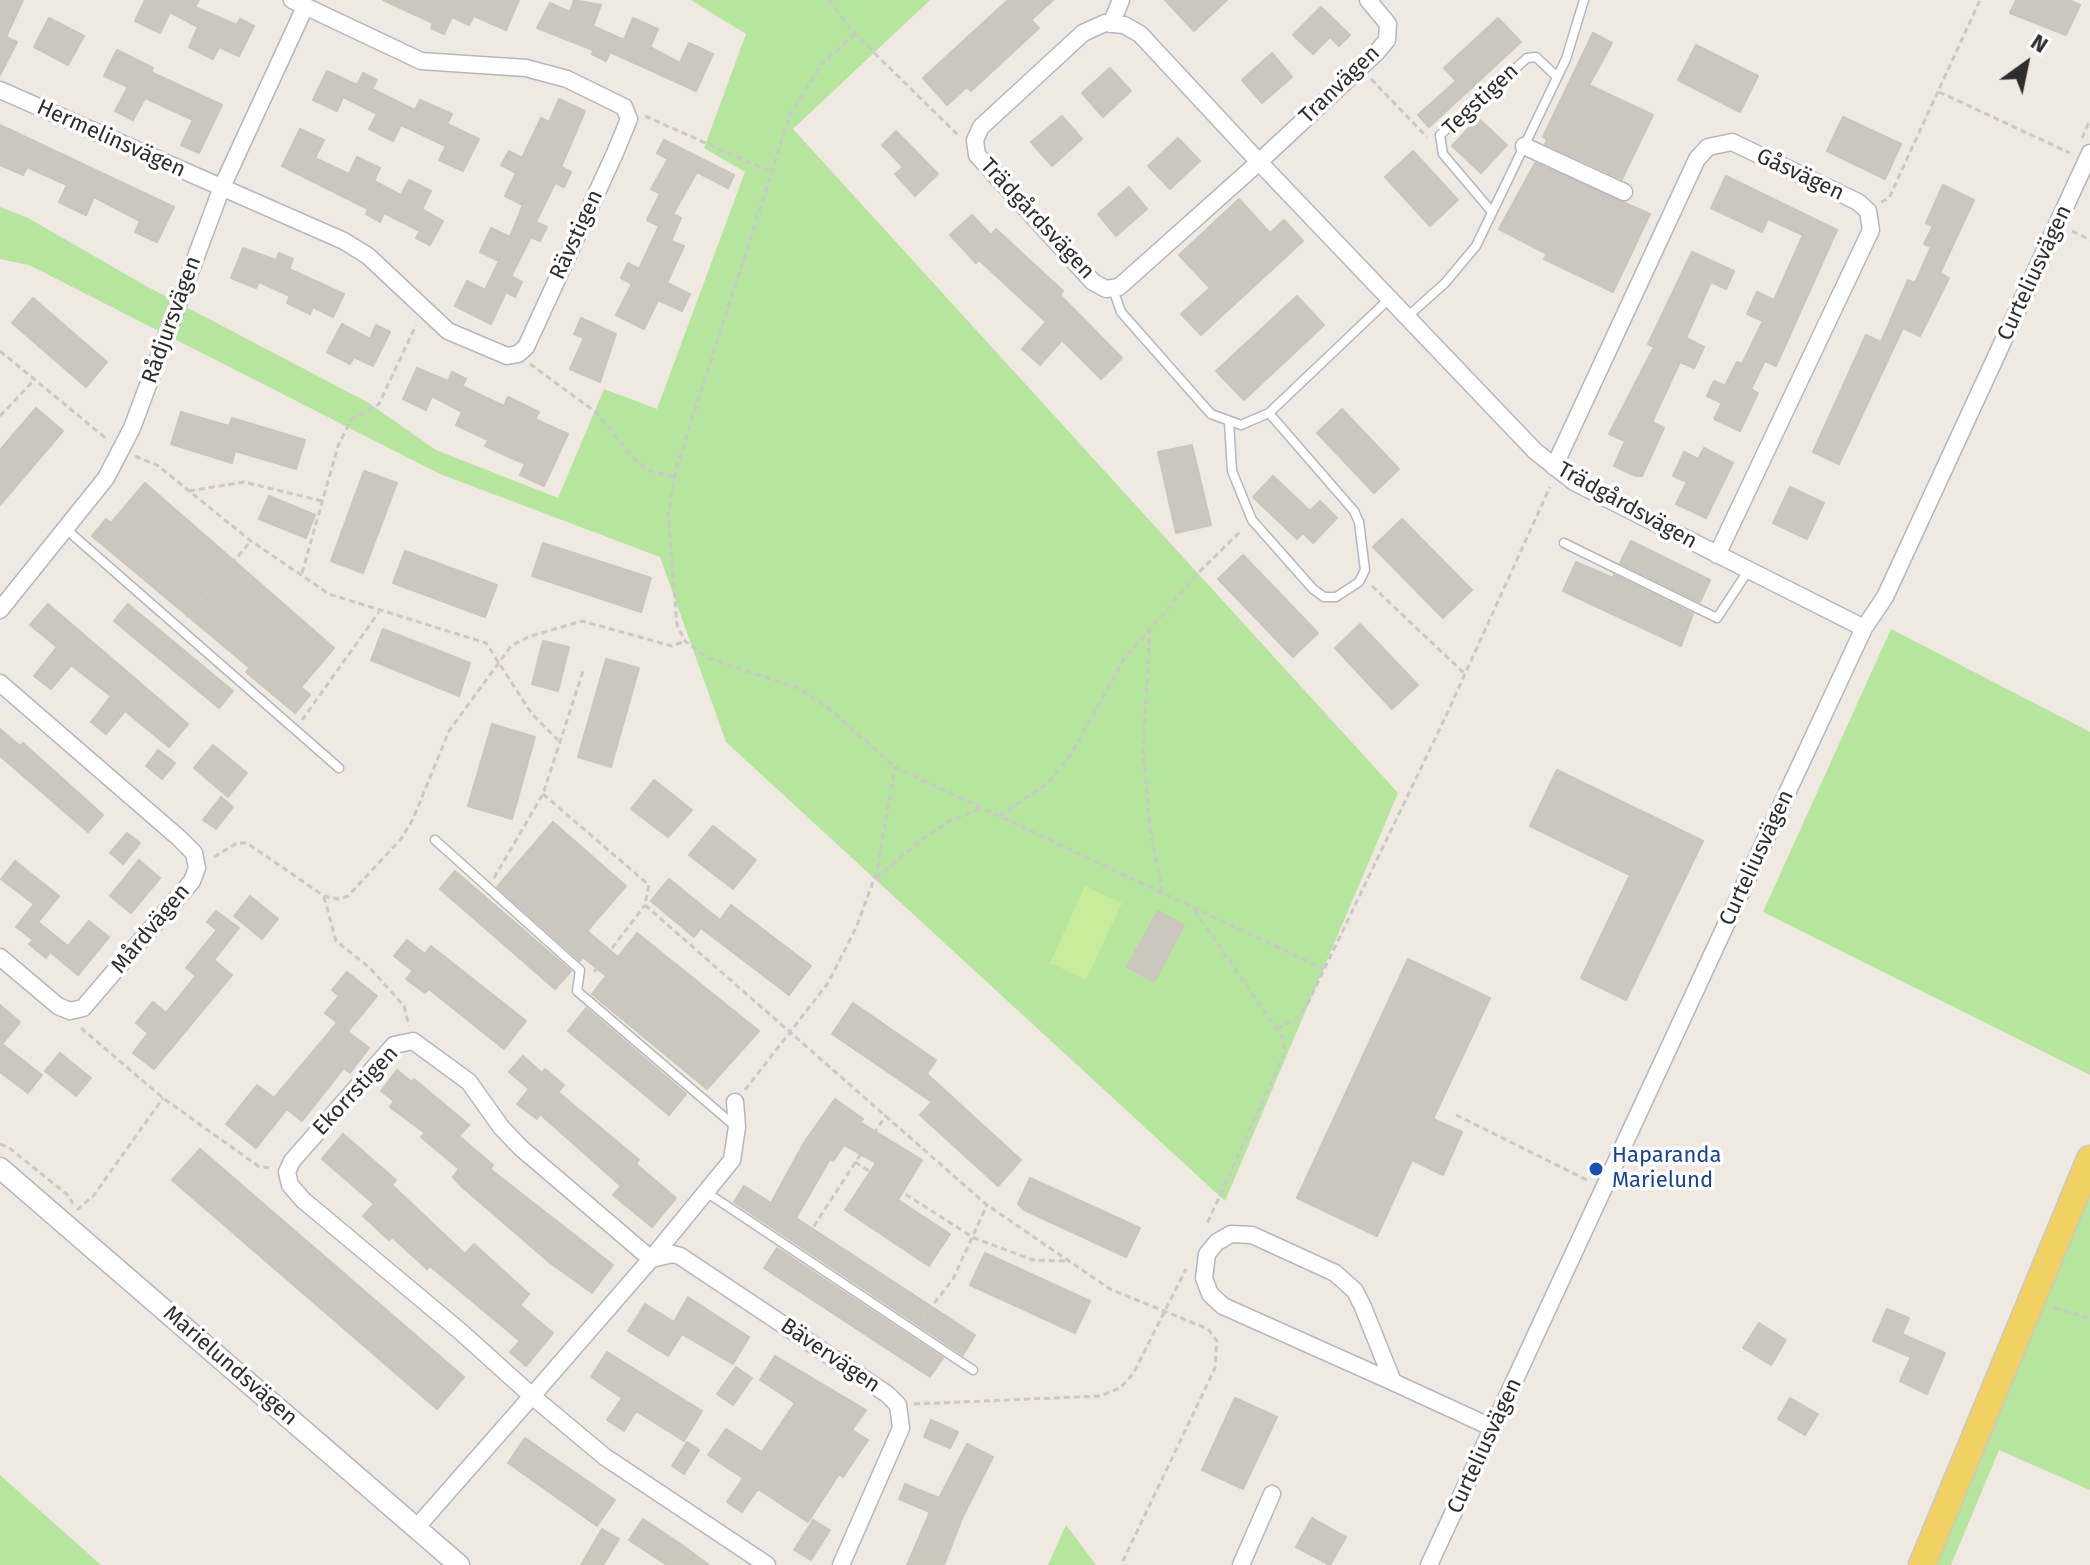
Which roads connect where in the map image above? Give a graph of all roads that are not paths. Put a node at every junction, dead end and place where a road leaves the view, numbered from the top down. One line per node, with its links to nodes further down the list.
1 (1121, 0): 5 (street)
2 (1368, 0): 10 (street, Tranvägen)
3 (1584, 0): 6 (lane)
4 (298, 3): 11 (street, Rådjursvägen); 11 (street, Rävstigen)
5 (1111, 24): 10 (street, Trädgårdsvägen); 14 (street, Trädgårdsvägen)
6 (1557, 77): 8 (lane); 13 (lane, Tegstigen)
7 (0, 90): 11 (street, Hermelinsvägen)
8 (1524, 146): 12 (street); 13 (lane)
9 (2082, 154): 25 (street, Curteliusvägen)
10 (1259, 162): 14 (street, Trädgårdsvägen); 15 (street, Trädgårdsvägen)
11 (222, 187): 20 (street, Rådjursvägen)
12 (1624, 192)
13 (1492, 212): 16 (lane)
14 (1113, 289): 18 (lane)
15 (1390, 298): 16 (street, Trädgårdsvägen); 17 (lane)
16 (1407, 317): 19 (street, Trädgårdsvägen)
17 (1269, 413): 18 (lane); 18 (lane)
18 (1229, 422)
19 (1554, 467): 22 (street, Trädgårdsvägen); 22 (street, Gåsvägen)
20 (67, 530): 24 (street, Rådjursvägen); 27 (lane)
21 (1564, 543): 23 (lane)
22 (1717, 555): 23 (street, Trädgårdsvägen)
23 (1748, 571): 25 (street, Trädgårdsvägen)
24 (0, 610)
25 (1864, 628): 39 (street, Curteliusvägen)
26 (0, 683): 29 (street, Mårdvägen)
27 (339, 768)
28 (435, 840): 31 (lane)
29 (0, 957)
30 (735, 1102): 31 (street)
31 (737, 1127): 34 (street)
32 (2090, 1159): 47 (main road)
33 (0, 1168): 41 (street, Marielundsvägen)
34 (706, 1192): 35 (street); 36 (lane)
35 (651, 1259): 38 (street); 38 (street, Ekorrstigen); 44 (street, Bävervägen)
36 (973, 1370)
37 (1393, 1382): 37 (street); 39 (street)
38 (532, 1396): 41 (street); 43 (street)
39 (1493, 1428): 46 (street, Curteliusvägen)
40 (1272, 1494): 45 (street)
41 (416, 1528): 42 (street, Marielundsvägen)
42 (459, 1565)
43 (767, 1565)
44 (841, 1565)
45 (1241, 1565)
46 (1429, 1565)
47 (1922, 1565)

